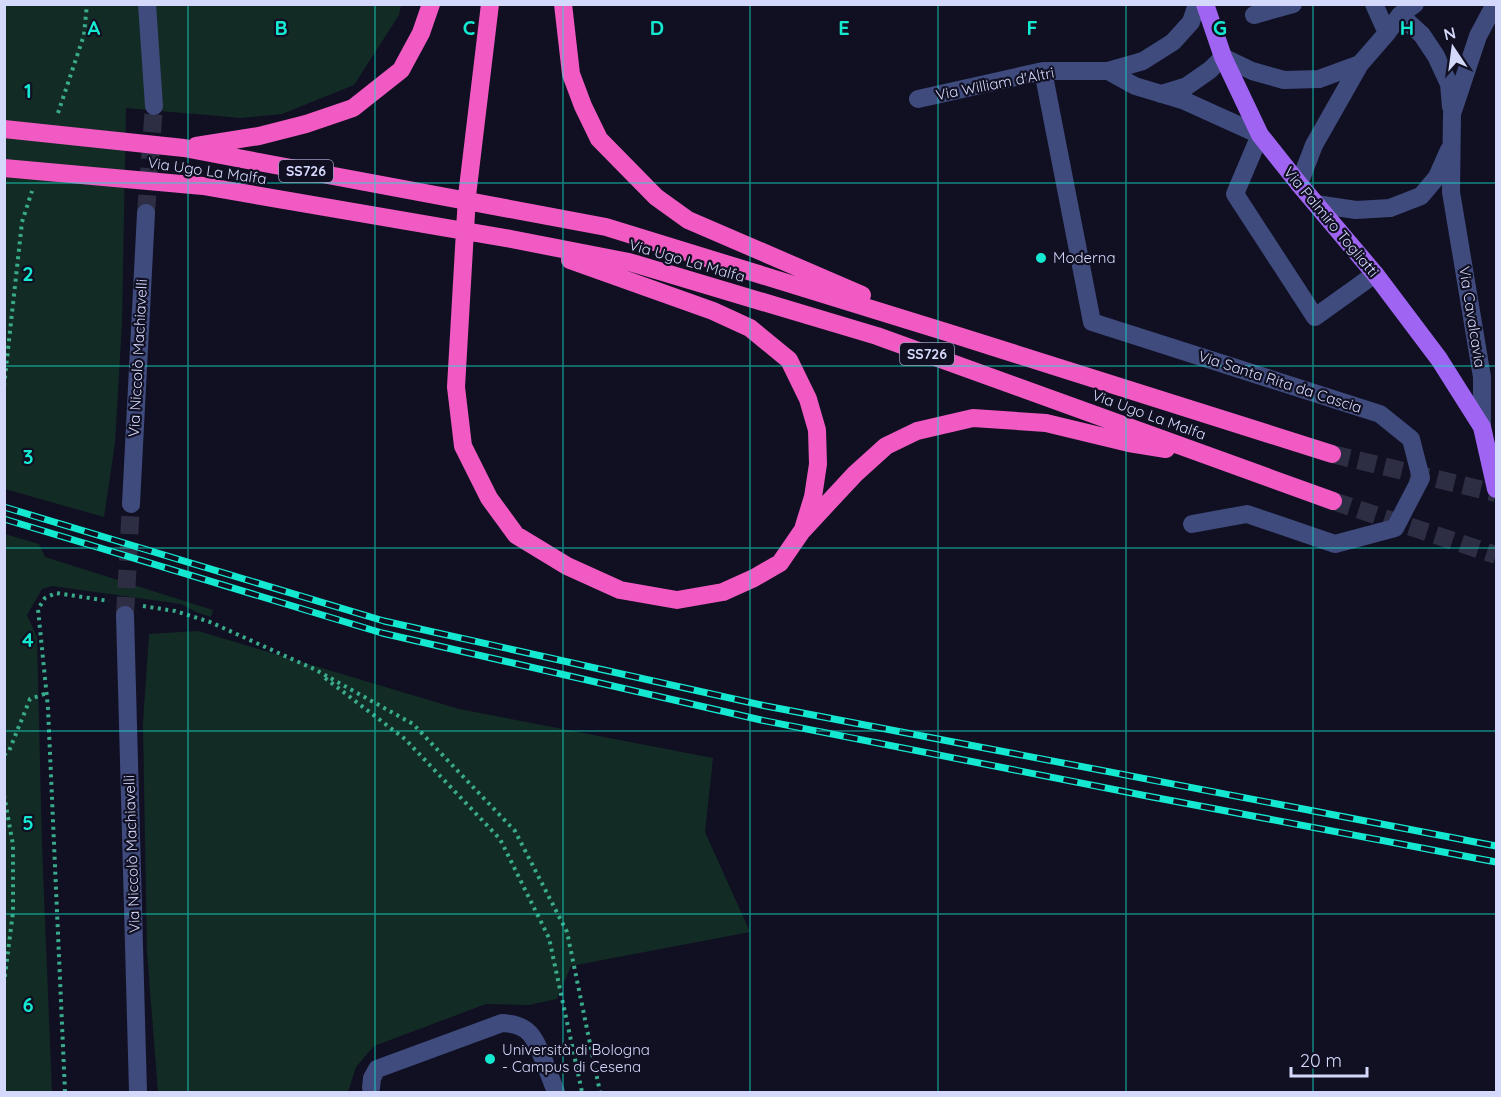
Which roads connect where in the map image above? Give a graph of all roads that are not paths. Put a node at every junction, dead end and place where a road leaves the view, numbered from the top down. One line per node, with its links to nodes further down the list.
1 (147, 4): 20 (street)
2 (430, 4): 25 (highway)
3 (490, 4): 40 (highway)
4 (563, 4): 32 (highway)
5 (1197, 4): 17 (street, Via William d'Altri)
6 (1205, 4): 14 (main road, Via Palmiro Togliatti)
7 (1293, 4): 11 (street)
8 (1374, 4): 13 (street)
9 (1415, 4): 12 (street)
10 (1495, 4): 21 (street, Via Cavalcavia)
11 (1254, 15)
12 (1400, 15): 13 (street); 21 (street)
13 (1387, 33): 15 (street)
14 (1223, 57): 15 (street); 18 (street); 23 (main road, Via Palmiro Togliatti)
15 (1360, 64): 27 (street)
16 (1044, 71): 17 (street, Via William d'Altri); 19 (street, Via William d'Altri); 39 (street, Via Santa Rita da Cascia)
17 (1108, 71): 18 (street, Via William d'Altri)
18 (1161, 94): 23 (street, Via William d'Altri)
19 (918, 99)
20 (154, 106)
21 (1452, 114): 24 (street, Via Cavalcavia)
22 (4, 129): 25 (highway, Via Ugo La Malfa / SS726)
23 (1260, 135): 27 (main road, Via Palmiro Togliatti); 31 (street)
24 (1451, 145): 28 (street, Via Cavalcavia); 33 (street, Via Cavalcavia)
25 (184, 148): 32 (highway, Via Ugo La Malfa / SS726)
26 (4, 168): 30 (highway, Via Ugo La Malfa / SS726)
27 (1299, 184): 28 (main road, Via Palmiro Togliatti)
28 (1316, 204): 31 (main road, Via Palmiro Togliatti)
29 (146, 213): 38 (street, Via Niccolò Machiavelli)
30 (511, 238): 35 (highway, Via Ugo La Malfa / SS726); 40 (highway)
31 (1375, 274): 33 (main road, Via Palmiro Togliatti)
32 (946, 332): 34 (highway, Via Ugo La Malfa / SS726)
33 (1482, 426): 36 (main road, Via Cavalcavia)
34 (1332, 454)
35 (1209, 456): 37 (highway, Via Ugo La Malfa / SS726); 40 (highway)
36 (1497, 489)
37 (1333, 501)
38 (131, 504)
39 (1192, 524)
40 (802, 531)
41 (125, 615): 43 (street, Via Niccolò Machiavelli)
42 (371, 1088): 44 (street)
43 (138, 1092)
44 (555, 1092)

